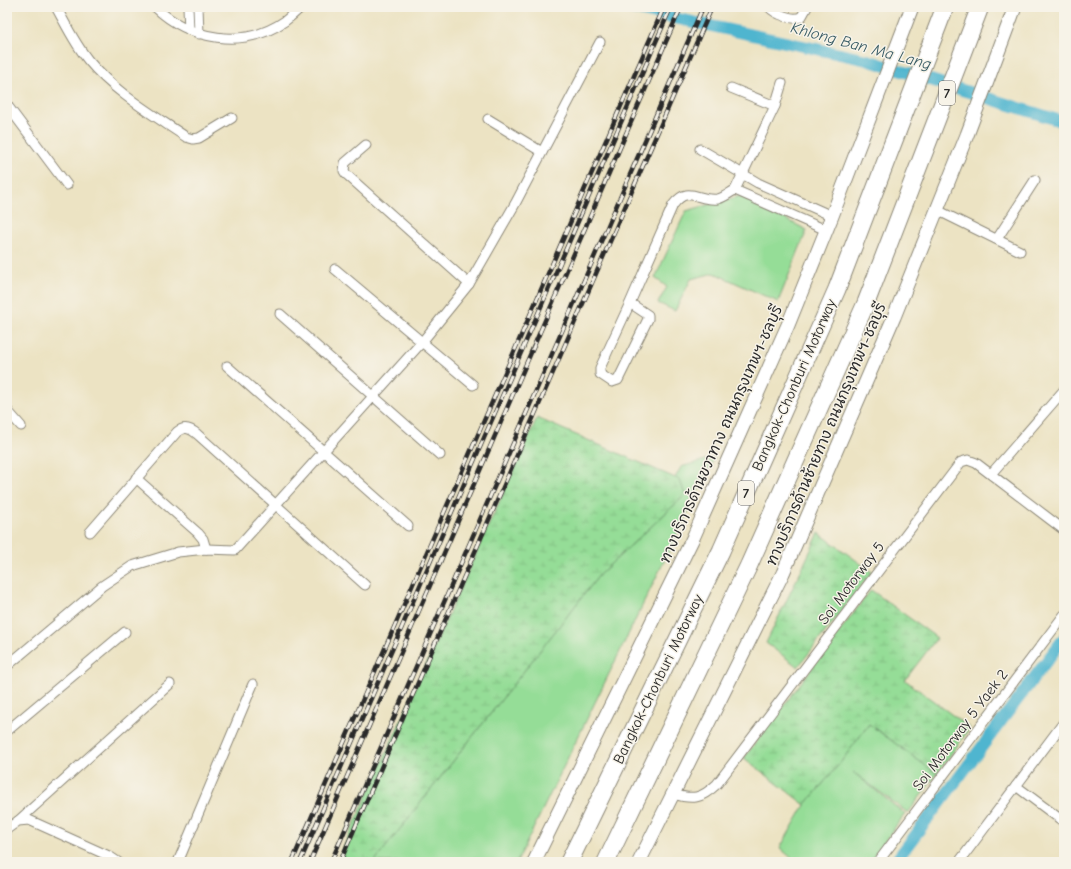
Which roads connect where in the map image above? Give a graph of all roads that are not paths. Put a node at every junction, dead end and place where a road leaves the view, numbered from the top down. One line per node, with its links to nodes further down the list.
1 (56, 7): 19 (street)
2 (155, 7): 12 (street)
3 (188, 7): 12 (street)
4 (198, 7): 13 (street)
5 (301, 7): 13 (street)
6 (769, 7): 7 (street)
7 (807, 7)
8 (912, 7): 29 (main road, ทางบริการด้านขวาทาง ถนนกรุงเทพฯ-ชลบุรี)
9 (945, 7): 69 (highway, Bangkok-Chonburi Motorway / 7)
10 (980, 7): 70 (highway, 7)
11 (1015, 7): 28 (main road, ทางบริการด้านซ้ายทาง ถนนกรุงเทพฯ-ชลบุรี)
12 (188, 30): 13 (street)
13 (199, 34)
14 (600, 42): 23 (street)
15 (782, 83): 18 (street)
16 (731, 88): 18 (street)
17 (7, 105): 26 (street)
18 (775, 106): 24 (street)
19 (232, 118)
20 (488, 119): 23 (street)
21 (366, 144): 34 (street)
22 (700, 149): 24 (street)
23 (542, 152): 34 (street)
24 (743, 174): 27 (street); 29 (street)
25 (1035, 180): 31 (street)
26 (67, 185)
27 (735, 190): 30 (street); 35 (street)
28 (937, 210): 31 (street); 62 (main road, ทางบริการด้านซ้ายทาง ถนนกรุงเทพฯ-ชลบุรี)
29 (832, 216): 30 (main road, ทางบริการด้านขวาทาง ถนนกรุงเทพฯ-ชลบุรี)
30 (826, 230): 68 (main road, ทางบริการด้านขวาทาง ถนนกรุงเทพฯ-ชลบุรี)
31 (997, 239): 32 (street)
32 (1020, 251)
33 (335, 269): 37 (street)
34 (469, 284): 37 (street)
35 (630, 303): 35 (street)
36 (280, 314): 41 (street)
37 (422, 342): 39 (street); 41 (street)
38 (227, 366): 44 (street)
39 (473, 386)
40 (1064, 390): 46 (street)
41 (373, 396): 44 (street); 45 (street)
42 (7, 410): 43 (street)
43 (21, 426)
44 (324, 452): 48 (street); 49 (street)
45 (440, 455)
46 (990, 474): 50 (street, Soi Motorway 5); 62 (street, Soi Motorway 5)
47 (136, 478): 48 (street); 51 (street); 52 (street)
48 (276, 505): 52 (street); 53 (street)
49 (408, 526)
50 (1064, 530)
51 (90, 532)
52 (206, 549): 56 (street)
53 (365, 585)
54 (1064, 615): 72 (street, Soi Motorway 5 Yaek 2)
55 (125, 632): 60 (street)
56 (7, 666)
57 (170, 684): 63 (street)
58 (253, 684): 67 (street)
59 (1064, 722): 61 (street)
60 (7, 731)
61 (1016, 786): 64 (street); 73 (street)
62 (673, 794): 71 (main road, ทางบริการด้านซ้ายทาง ถนนกรุงเทพฯ-ชลบุรี)
63 (18, 821): 65 (street); 66 (street)
64 (1064, 822)
65 (7, 829)
66 (118, 862)
67 (178, 862)
68 (534, 862)
69 (569, 862)
70 (606, 862)
71 (639, 862)
72 (878, 862)
73 (959, 862)

